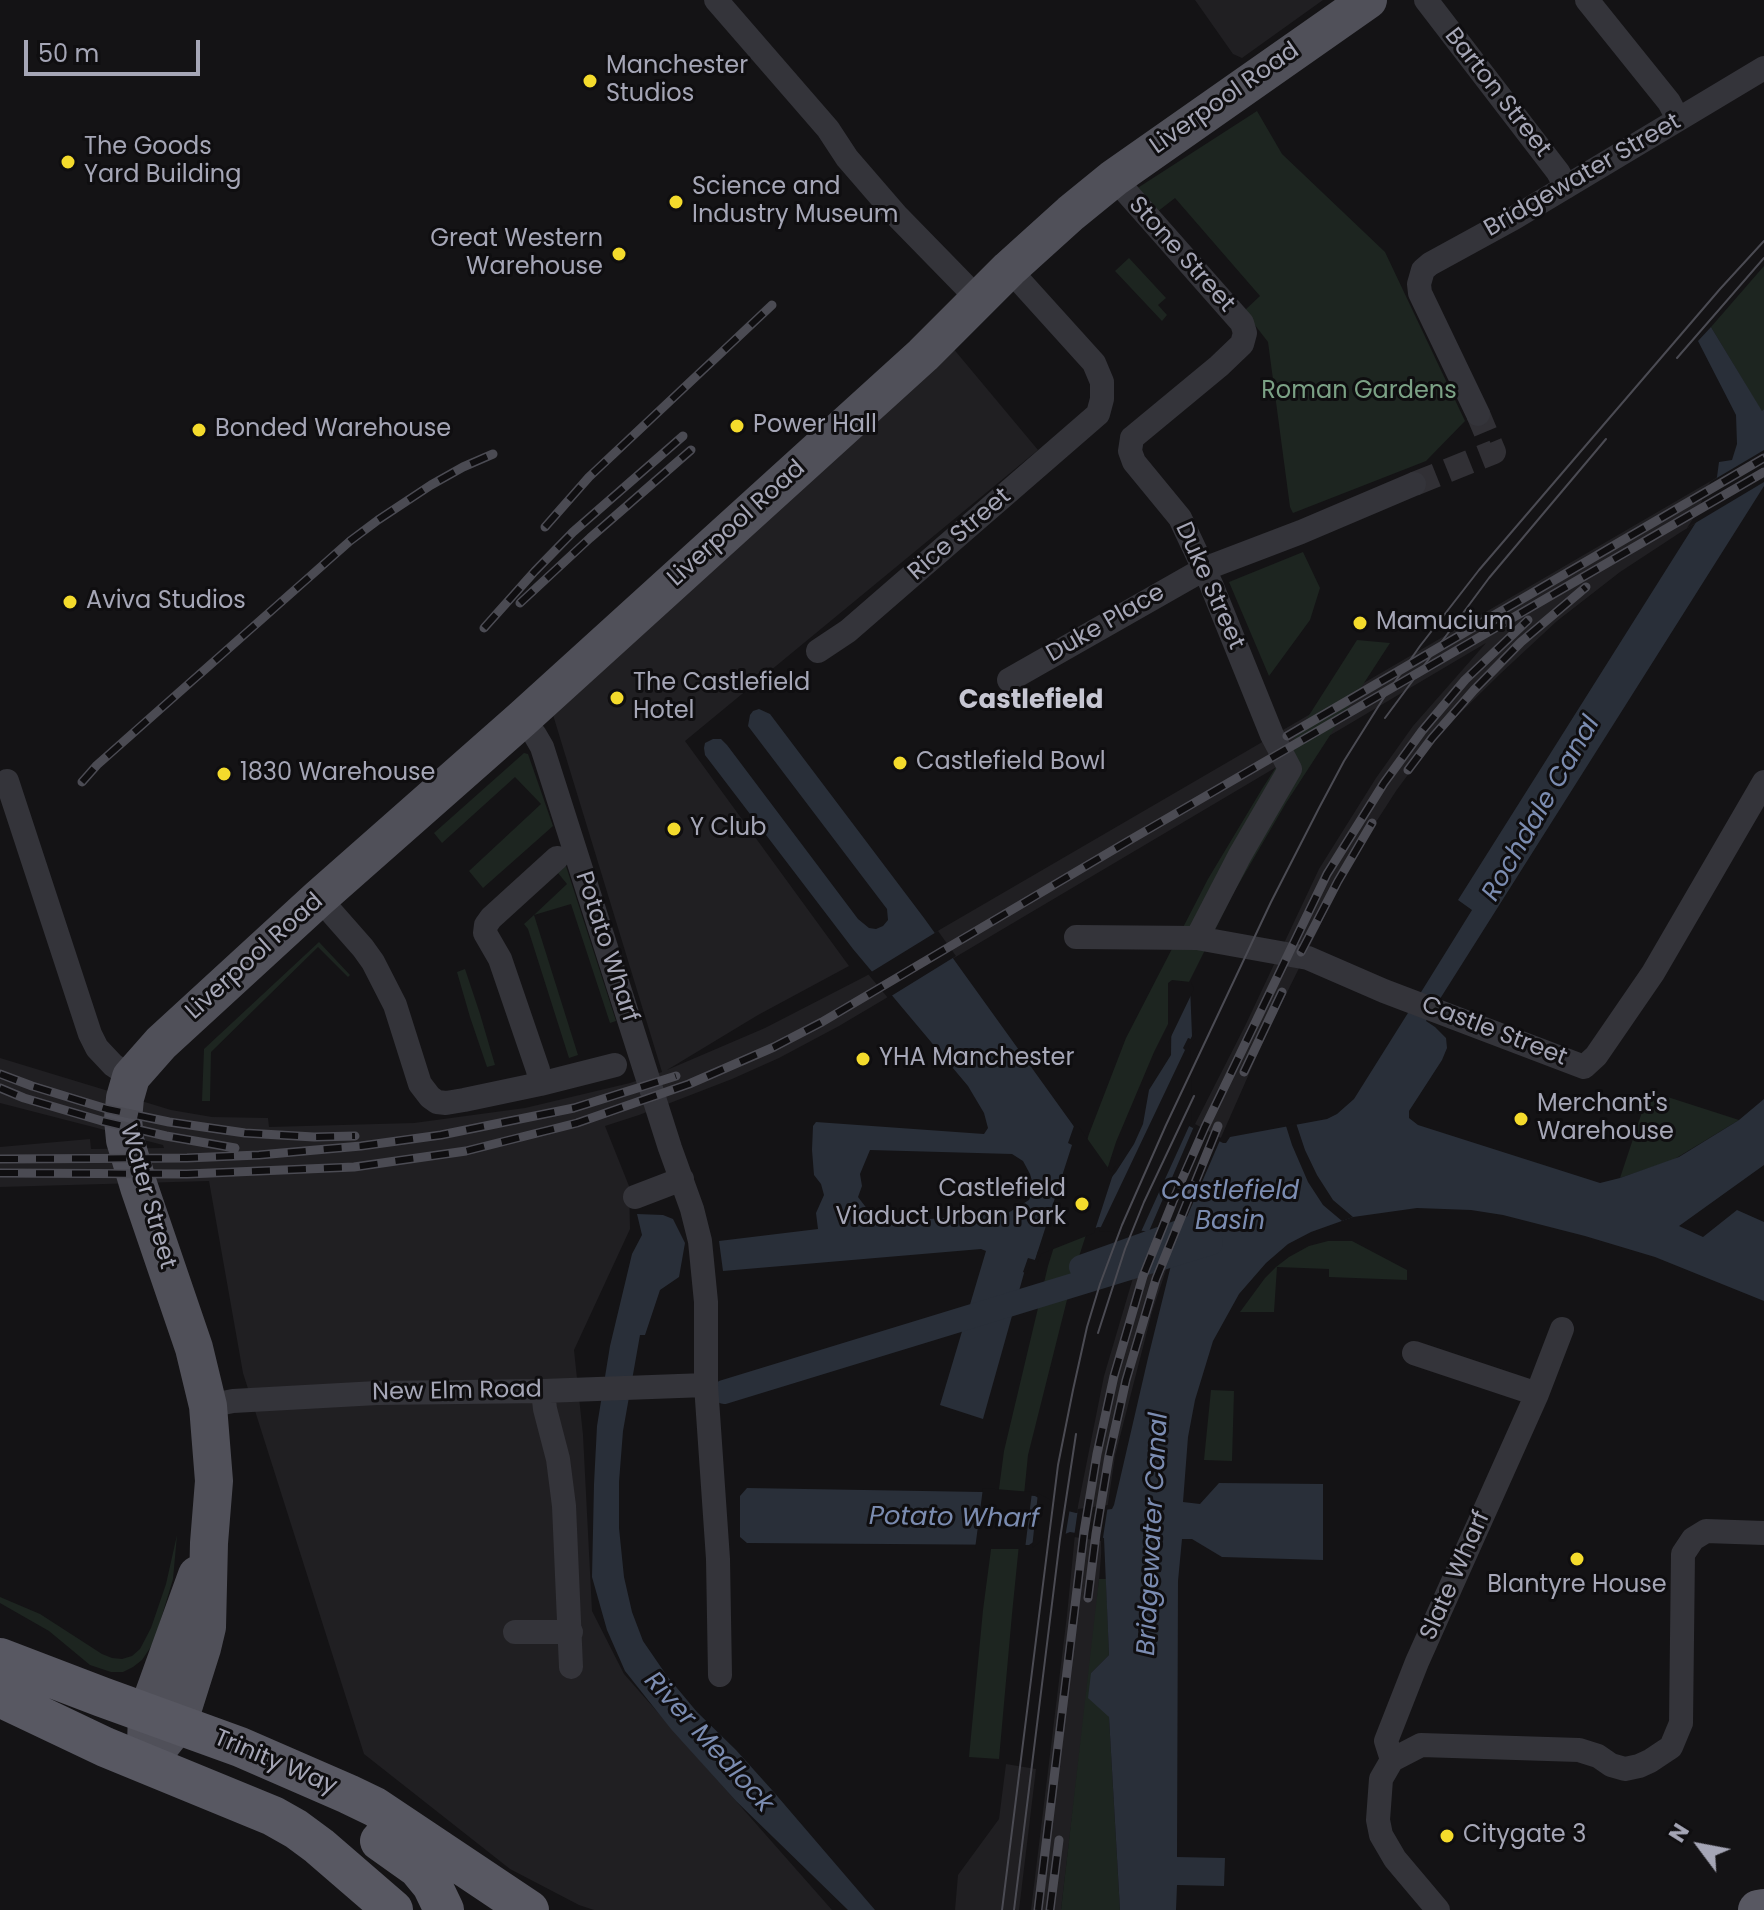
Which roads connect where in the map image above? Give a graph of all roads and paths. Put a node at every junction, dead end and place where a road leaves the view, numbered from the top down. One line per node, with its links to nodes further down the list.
1 (716, 0): 10 (street)
2 (1368, 0): 7 (main road, Liverpool Road)
3 (1426, 0): 8 (street, Barton Street)
4 (1587, 0): 6 (street)
5 (1764, 68): 6 (street, Bridgewater Street)
6 (1678, 119): 8 (street, Bridgewater Street)
7 (1114, 178): 9 (main road, Liverpool Road); 13 (street, Stone Street)
8 (1566, 187): 12 (street, Bridgewater Street)
9 (1009, 269): 10 (main road, Liverpool Road); 11 (street)
10 (979, 300): 18 (main road, Liverpool Road)
11 (1098, 414): 13 (street); 16 (street, Rice Street)
12 (1478, 414)
13 (1132, 438): 15 (street, Duke Street)
14 (1414, 484): 15 (street, Duke Place)
15 (1204, 569): 17 (street, Duke Place); 24 (street, Duke Street)
16 (818, 651)
17 (1009, 680)
18 (522, 719): 22 (main road, Liverpool Road); 28 (street, Potato Wharf)
19 (7, 781): 26 (street)
20 (1764, 782): 24 (street, Castle Street)
21 (557, 858): 27 (street)
22 (319, 898): 26 (main road, Liverpool Road); 27 (street)
23 (1076, 937): 24 (street, Castle Street)
24 (1197, 938)
25 (615, 1065): 27 (street)
26 (131, 1077): 35 (main road, Water Street)
27 (540, 1084)
28 (682, 1179): 29 (street); 32 (street, Potato Wharf)
29 (635, 1197)
30 (1562, 1329): 34 (street, Slate Wharf)
31 (1414, 1353): 34 (street)
32 (706, 1385): 33 (street, New Elm Road); 41 (street, Potato Wharf)
33 (543, 1391): 35 (street, New Elm Road); 38 (street)
34 (1537, 1394): 44 (street, Slate Wharf)
35 (208, 1406): 43 (main road, Water Street)
36 (1764, 1533): 44 (street)
37 (515, 1632): 38 (street)
38 (571, 1632): 40 (street)
39 (0, 1658): 43 (highway, Trinity Way)
40 (571, 1667)
41 (720, 1675)
42 (0, 1697): 46 (highway, Trinity Way)
43 (162, 1719): 45 (highway, Trinity Way); 46 (main road, Water Street)
44 (1392, 1760): 53 (street, Slate Wharf)
45 (275, 1763): 51 (highway); 52 (highway, Trinity Way)
46 (146, 1764): 47 (highway, Trinity Way)
47 (331, 1855): 49 (highway); 50 (highway, Trinity Way)
48 (1764, 1909): 54 (highway)
49 (353, 1910)
50 (393, 1910)
51 (444, 1910)
52 (529, 1910)
53 (1438, 1910)
54 (1758, 1910)

